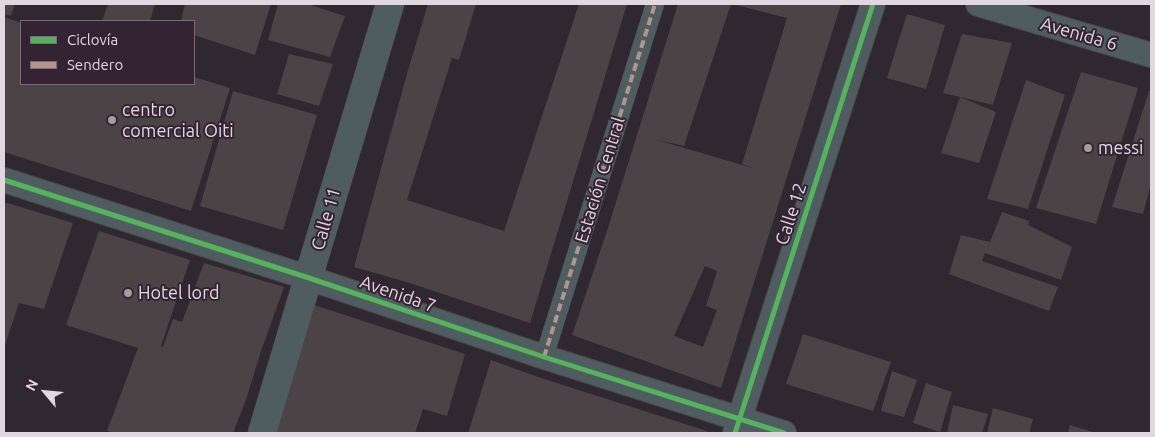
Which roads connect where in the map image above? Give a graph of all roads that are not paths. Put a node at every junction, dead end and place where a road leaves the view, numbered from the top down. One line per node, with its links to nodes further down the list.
1 (390, 4): 7 (street, Calle 11)
2 (655, 4): 8 (street, Estación Central)
3 (873, 4): 9 (street, Calle 12)
4 (978, 4): 5 (street, Avenida 6)
5 (1151, 55)
6 (4, 180): 7 (street, Avenida 7)
7 (309, 278): 8 (street, Avenida 7); 10 (street, Calle 11)
8 (544, 357): 9 (street, Avenida 7)
9 (737, 426): 11 (street, Avenida 7)
10 (262, 433)
11 (784, 433)

